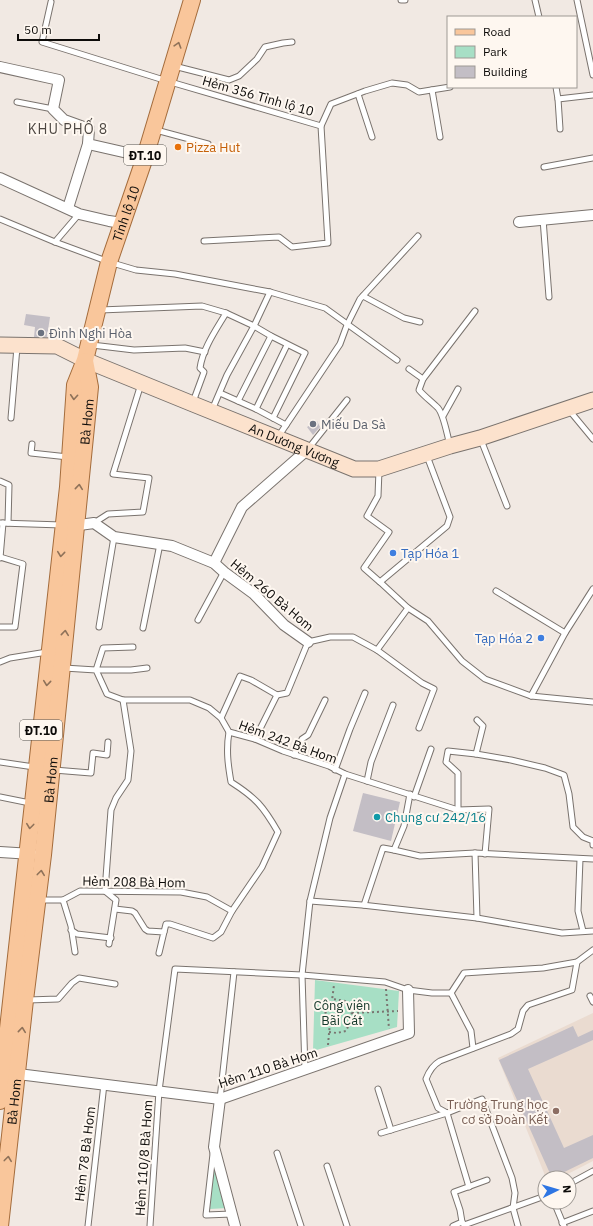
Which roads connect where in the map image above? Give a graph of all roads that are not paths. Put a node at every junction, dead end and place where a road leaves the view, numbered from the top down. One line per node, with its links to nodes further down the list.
1 (192, 0): 9 (main road, Tỉnh lộ 10 / ĐT.10, one-way to 1)
2 (401, 0): 3 (lane)
3 (405, 0)
4 (535, 0): 7 (lane)
5 (577, 0): 11 (lane)
6 (51, 2): 12 (lane, Hẻm 356 Tỉnh lộ 10)
7 (539, 16)
8 (292, 42): 9 (lane)
9 (172, 66): 12 (main road, Tỉnh lộ 10 / ĐT.10)
10 (0, 67): 20 (street)
11 (593, 75)
12 (167, 82): 21 (lane, Hẻm 356 Tỉnh lộ 10); 22 (main road, Tỉnh lộ 10 / ĐT.10)
13 (447, 88): 15 (lane)
14 (556, 88): 18 (lane)
15 (432, 90): 16 (lane); 25 (lane)
16 (358, 94): 21 (lane); 24 (lane)
17 (593, 95): 18 (lane)
18 (558, 99): 23 (lane)
19 (17, 102): 20 (lane)
20 (53, 109): 26 (street)
21 (321, 126): 40 (lane, Hẻm 356 Tỉnh lộ 10)
22 (153, 129): 27 (lane); 28 (main road, Tỉnh lộ 10 / ĐT.10)
23 (560, 129)
24 (372, 137)
25 (440, 137)
26 (88, 144): 28 (street); 32 (street)
27 (208, 144)
28 (145, 157): 38 (main road, Tỉnh lộ 10 / ĐT.10)
29 (593, 158): 30 (lane)
30 (544, 167)
31 (0, 178): 32 (street)
32 (68, 208): 33 (street)
33 (79, 214): 38 (street); 41 (lane)
34 (593, 215): 36 (street)
35 (0, 219): 41 (lane)
36 (542, 219): 37 (street); 45 (lane)
37 (519, 222)
38 (122, 223): 42 (main road, Tỉnh lộ 10 / ĐT.10)
39 (418, 236): 44 (lane)
40 (204, 241)
41 (56, 242): 42 (lane)
42 (108, 262): 43 (lane); 46 (main road, Tỉnh lộ 10 / ĐT.10)
43 (270, 292): 50 (lane); 51 (lane)
44 (363, 296): 49 (lane); 50 (lane)
45 (549, 297)
46 (97, 310): 48 (lane); 56 (main road, Tỉnh lộ 10 / ĐT.10)
47 (475, 311): 60 (lane)
48 (226, 313): 51 (lane); 57 (lane)
49 (420, 322)
50 (347, 325): 58 (lane); 74 (lane)
51 (254, 326): 52 (lane); 63 (lane)
52 (271, 336): 54 (lane); 66 (lane)
53 (0, 345): 55 (main road, An Dương Vương)
54 (287, 345): 68 (lane); 73 (lane)
55 (17, 346): 56 (main road, An Dương Vương); 72 (lane)
56 (87, 352): 57 (lane); 61 (main road, An Dương Vương); 81 (main road, Bà Hom / ĐT.10, one-way to 81); 87 (main road, Bà Hom / ĐT.10, one-way to 56)
57 (205, 352): 67 (lane)
58 (397, 360)
59 (409, 369): 60 (lane)
60 (423, 379): 71 (lane)
61 (141, 383): 67 (main road, An Dương Vương); 86 (lane)
62 (458, 389): 71 (lane)
63 (220, 393): 66 (lane); 70 (lane)
64 (347, 400): 79 (lane)
65 (593, 400): 69 (main road, An Dương Vương)
66 (238, 401): 68 (lane)
67 (193, 404): 70 (main road, An Dương Vương)
68 (256, 409): 73 (lane)
69 (568, 409): 75 (main road, An Dương Vương); 76 (lane)
70 (212, 411): 74 (main road, An Dương Vương)
71 (443, 416): 78 (lane)
72 (11, 418)
73 (273, 418): 74 (lane)
74 (281, 432): 79 (main road, An Dương Vương)
75 (480, 438): 78 (main road, An Dương Vương); 84 (lane)
76 (593, 439)
77 (32, 444): 81 (lane)
78 (450, 446): 80 (main road, An Dương Vương)
79 (307, 450): 82 (main road, An Dương Vương); 91 (street)
80 (426, 455): 82 (main road, An Dương Vương); 93 (lane)
81 (70, 457): 87 (main road, Bà Hom / ĐT.10)
82 (380, 469): 93 (lane)
83 (0, 481): 85 (lane)
84 (507, 506)
85 (3, 523): 87 (lane); 90 (lane)
86 (94, 523): 87 (street); 88 (street, Hẻm 260 Bà Hom)
87 (69, 525): 105 (main road, Bà Hom / ĐT.10, one-way to 105); 107 (main road, Bà Hom / ĐT.10, one-way to 87)
88 (114, 537): 89 (street, Hẻm 260 Bà Hom); 99 (lane)
89 (160, 544): 91 (street, Hẻm 260 Bà Hom); 100 (lane)
90 (0, 557): 98 (lane)
91 (214, 563): 92 (street, Hẻm 260 Bà Hom)
92 (224, 572): 97 (lane); 102 (street, Hẻm 260 Bà Hom)
93 (380, 582): 96 (lane)
94 (593, 589): 101 (lane)
95 (496, 591): 101 (lane)
96 (408, 608): 104 (lane); 112 (lane)
97 (198, 620)
98 (0, 627)
99 (99, 627)
100 (143, 628)
101 (565, 633): 112 (lane)
102 (308, 642): 104 (lane, Hẻm 260 Bà Hom); 111 (lane)
103 (133, 647): 109 (lane)
104 (377, 650): 119 (lane, Hẻm 260 Bà Hom)
105 (50, 652): 106 (lane); 127 (main road, Bà Hom / ĐT.10, one-way to 127)
106 (0, 662)
107 (61, 668): 109 (lane); 127 (main road, Bà Hom / ĐT.10)
108 (147, 668): 109 (lane)
109 (96, 670): 113 (lane, Hẻm 242 Bà Hom)
110 (365, 693): 128 (lane)
111 (277, 695): 117 (lane); 121 (lane)
112 (531, 696): 115 (lane)
113 (123, 700): 117 (lane, Hẻm 242 Bà Hom); 144 (lane)
114 (325, 700): 125 (lane)
115 (593, 702)
116 (393, 705): 130 (lane)
117 (221, 718): 120 (lane, Hẻm 242 Bà Hom)
118 (477, 720): 124 (lane)
119 (419, 728)
120 (229, 732): 121 (lane, Hẻm 242 Bà Hom); 150 (lane)
121 (256, 739): 125 (lane, Hẻm 242 Bà Hom)
122 (108, 742): 127 (lane)
123 (431, 749): 131 (lane)
124 (476, 754): 134 (lane); 135 (lane)
125 (294, 755): 128 (lane, Hẻm 242 Bà Hom)
126 (0, 762): 127 (lane)
127 (44, 769): 133 (main road, Bà Hom / ĐT.10); 141 (main road, Bà Hom / ĐT.10)
128 (336, 770): 129 (lane, Hẻm 242 Bà Hom)
129 (345, 774): 130 (lane, Hẻm 242 Bà Hom); 147 (lane, Hẻm 242 Bà Hom)
130 (367, 781): 131 (lane, Hẻm 242 Bà Hom)
131 (412, 796): 134 (lane, Hẻm 242 Bà Hom); 136 (lane)
132 (0, 797): 133 (lane)
133 (32, 803): 139 (main road, Bà Hom / ĐT.10, one-way to 139)
134 (458, 810): 140 (lane)
135 (593, 846)
136 (394, 850): 138 (lane); 148 (lane)
137 (0, 852): 139 (street)
138 (475, 853): 140 (lane); 151 (lane)
139 (27, 854): 141 (street); 176 (main road, Bà Hom / ĐT.10)
140 (486, 854): 142 (lane)
141 (43, 855): 145 (main road, Bà Hom / ĐT.10, one-way to 141)
142 (580, 859): 143 (lane); 154 (lane)
143 (593, 860)
144 (105, 891): 146 (lane, Hẻm 208 Bà Hom); 149 (lane); 150 (lane, Hẻm 208 Bà Hom)
145 (37, 900): 146 (lane, Hẻm 208 Bà Hom); 168 (main road, Bà Hom / ĐT.10)
146 (63, 900): 152 (lane)
147 (310, 901): 148 (lane); 163 (lane, Hẻm 242 Bà Hom)
148 (364, 905): 151 (lane)
149 (115, 910): 155 (lane); 156 (lane)
150 (232, 911): 155 (lane)
151 (477, 918): 154 (lane)
152 (71, 930): 156 (lane); 159 (lane)
153 (593, 930): 154 (lane)
154 (584, 931)
155 (164, 932): 160 (lane)
156 (111, 938): 157 (lane)
157 (109, 944)
158 (593, 950): 161 (lane)
159 (75, 952)
160 (159, 953)
161 (577, 962): 166 (lane); 170 (lane)
162 (234, 972): 163 (lane); 175 (lane, Hẻm 110/8 Bà Hom); 177 (lane)
163 (302, 975): 165 (lane); 171 (lane, Hẻm 242 Bà Hom)
164 (115, 984): 168 (lane)
165 (408, 990): 166 (lane); 171 (street, Hẻm 110 Bà Hom)
166 (451, 993): 170 (lane)
167 (590, 996): 169 (lane)
168 (25, 1000): 172 (main road, Bà Hom / ĐT.10, one-way to 168)
169 (593, 1002)
170 (473, 1048): 178 (lane)
171 (305, 1070): 177 (street, Hẻm 110 Bà Hom)
172 (18, 1074): 173 (street, Hẻm 110 Bà Hom); 196 (main road, Bà Hom / ĐT.10, one-way to 172)
173 (104, 1084): 175 (street, Hẻm 110 Bà Hom); 197 (lane, Hẻm 78 Bà Hom)
174 (378, 1089): 179 (lane)
175 (159, 1091): 177 (street, Hẻm 110 Bà Hom); 198 (lane, Hẻm 110/8 Bà Hom)
176 (0, 1092)
177 (220, 1099): 181 (street)
178 (447, 1113): 179 (lane); 187 (lane); 189 (lane)
179 (391, 1130): 180 (lane)
180 (381, 1133)
181 (214, 1147): 192 (street); 192 (lane)
182 (277, 1153): 200 (lane)
183 (327, 1166): 201 (lane)
184 (593, 1171): 186 (lane)
185 (487, 1180): 187 (lane)
186 (577, 1180)
187 (469, 1188): 193 (lane)
188 (537, 1199): 189 (lane)
189 (513, 1208): 194 (lane); 203 (lane)
190 (557, 1210): 195 (lane)
191 (593, 1211): 195 (lane)
192 (232, 1214): 199 (street)
193 (462, 1222): 194 (lane); 202 (lane)
194 (472, 1224)
195 (563, 1224)
196 (0, 1226)
197 (88, 1226)
198 (150, 1226)
199 (235, 1226)
200 (301, 1226)
201 (347, 1226)
202 (453, 1226)
203 (518, 1226)

